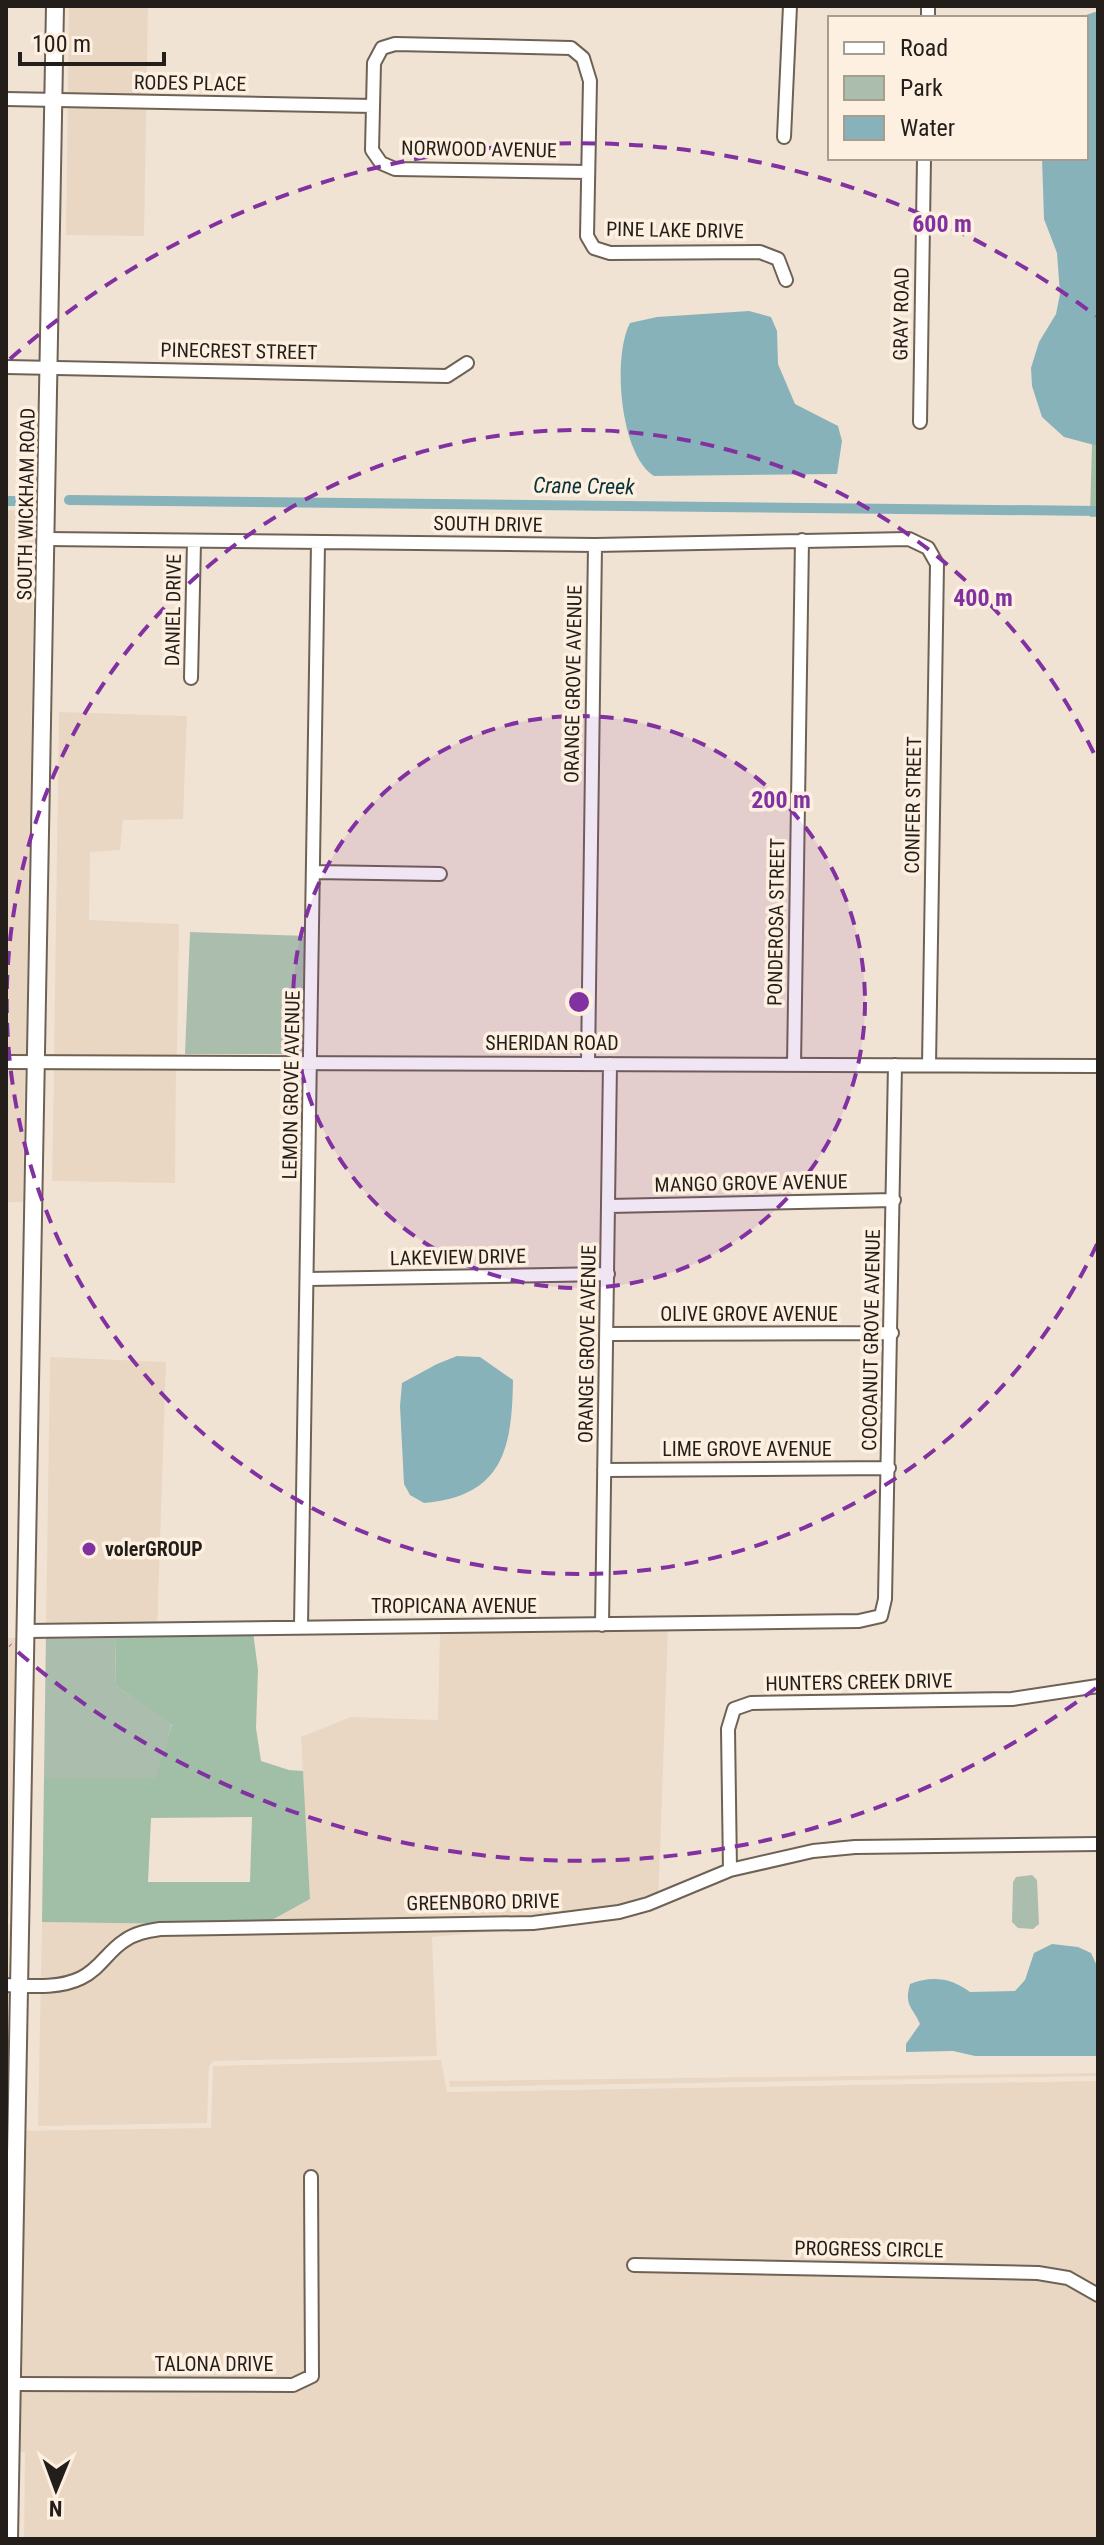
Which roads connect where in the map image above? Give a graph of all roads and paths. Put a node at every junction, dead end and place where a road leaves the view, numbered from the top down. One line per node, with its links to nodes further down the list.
1 (55, 6): 4 (main road, SOUTH WICKHAM ROAD)
2 (790, 6): 6 (street)
3 (6, 99): 4 (street, RODES PLACE)
4 (53, 101): 5 (street, RODES PLACE); 12 (main road, SOUTH WICKHAM ROAD)
5 (373, 106): 8 (street, NORWOOD AVENUE); 8 (street, PINE LAKE DRIVE)
6 (784, 137)
7 (924, 160): 13 (street, GRAY ROAD)
8 (588, 172): 9 (street, PINE LAKE DRIVE)
9 (786, 280)
10 (467, 363): 12 (street, PINECREST STREET)
11 (6, 367): 12 (street, PINECREST STREET)
12 (48, 368): 14 (main road, SOUTH WICKHAM ROAD)
13 (920, 422)
14 (46, 539): 16 (street, SOUTH DRIVE); 24 (main road, SOUTH WICKHAM ROAD)
15 (802, 540): 18 (street, SOUTH DRIVE); 19 (street, SOUTH DRIVE); 28 (street, PONDEROSA STREET)
16 (194, 542): 17 (street, SOUTH DRIVE); 20 (street, DANIEL DRIVE)
17 (318, 543): 18 (street, SOUTH DRIVE); 21 (street, LEMON GROVE AVENUE)
18 (595, 545): 26 (street, ORANGE GROVE AVENUE)
19 (928, 548): 30 (street, CONIFER STREET)
20 (191, 678)
21 (314, 872): 22 (street); 25 (street, LEMON GROVE AVENUE)
22 (440, 874)
23 (6, 1062): 24 (street, SHERIDAN ROAD)
24 (36, 1062): 25 (street, SHERIDAN ROAD); 43 (main road, SOUTH WICKHAM ROAD)
25 (311, 1062): 26 (street, SHERIDAN ROAD); 35 (street, LEMON GROVE AVENUE)
26 (588, 1063): 27 (street, SHERIDAN ROAD)
27 (610, 1064): 28 (street, SHERIDAN ROAD); 33 (street, ORANGE GROVE AVENUE)
28 (794, 1065): 29 (street, SHERIDAN ROAD)
29 (895, 1065): 30 (street, SHERIDAN ROAD); 32 (street, COCOANUT GROVE AVENUE)
30 (929, 1065): 31 (street, SHERIDAN ROAD)
31 (1098, 1066)
32 (894, 1200): 33 (street, MANGO GROVE AVENUE); 36 (street, COCOANUT GROVE AVENUE)
33 (609, 1206): 34 (street, ORANGE GROVE AVENUE)
34 (608, 1274): 35 (street, LAKEVIEW DRIVE); 37 (street, ORANGE GROVE AVENUE)
35 (308, 1279): 42 (street, LEMON GROVE AVENUE)
36 (892, 1333): 37 (street, OLIVE GROVE AVENUE); 38 (street, COCOANUT GROVE AVENUE)
37 (607, 1334): 39 (street, ORANGE GROVE AVENUE)
38 (889, 1468): 39 (street, LIME GROVE AVENUE); 40 (street, COCOANUT GROVE AVENUE)
39 (604, 1470): 41 (street, ORANGE GROVE AVENUE)
40 (881, 1616): 41 (street, TROPICANA AVENUE)
41 (602, 1625): 42 (street, TROPICANA AVENUE)
42 (301, 1626): 43 (street, TROPICANA AVENUE)
43 (27, 1631): 47 (main road, SOUTH WICKHAM ROAD)
44 (1098, 1686): 46 (street, HUNTERS CREEK DRIVE)
45 (1098, 1844): 46 (street, GREENBORO DRIVE)
46 (730, 1870): 47 (street, GREENBORO DRIVE)
47 (13, 1986): 51 (main road, SOUTH WICKHAM ROAD)
48 (311, 2177): 51 (street, TALONA DRIVE)
49 (634, 2265): 50 (street, PROGRESS CIRCLE)
50 (1098, 2295)
51 (11, 2384): 52 (main road, SOUTH WICKHAM ROAD)
52 (7, 2470): 53 (main road, SOUTH WICKHAM ROAD)
53 (9, 2539)

